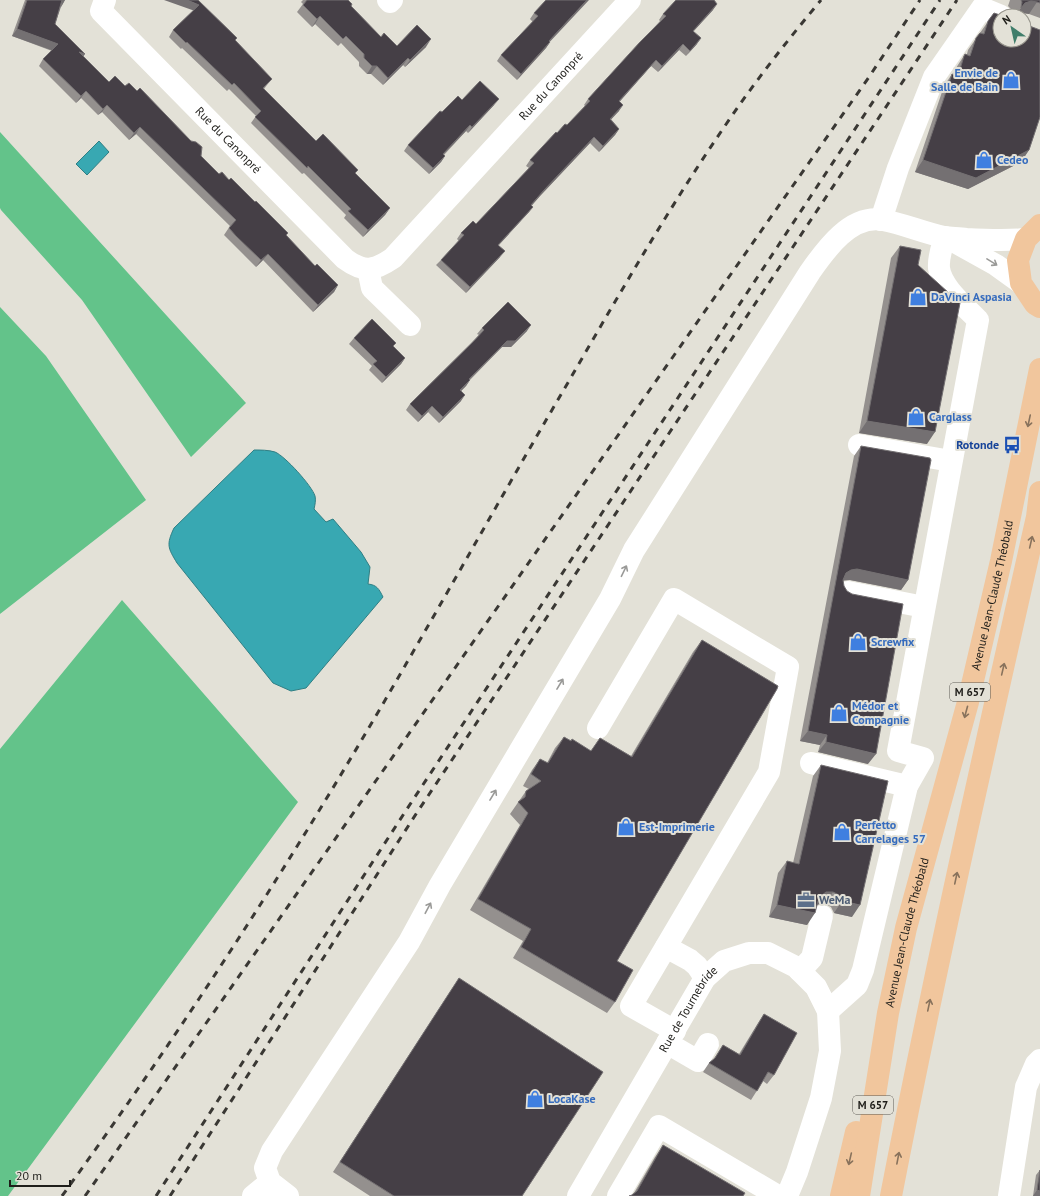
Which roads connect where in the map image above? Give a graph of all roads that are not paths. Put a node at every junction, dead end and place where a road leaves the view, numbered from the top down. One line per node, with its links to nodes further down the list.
1 (105, 0): 9 (street, Rue du Canonpré)
2 (388, 0): 3 (street)
3 (392, 0)
4 (630, 0): 9 (street, Rue du Canonpré)
5 (992, 12): 6 (street)
6 (881, 220): 8 (street); 31 (street, one-way to 6)
7 (1033, 232): 8 (street); 10 (main road)
8 (945, 237): 10 (street, one-way to 10); 15 (street)
9 (368, 269): 12 (street)
10 (1021, 283): 11 (main road)
11 (1038, 311)
12 (410, 325)
13 (1040, 369): 27 (main road, Avenue Jean-Claude Théobald / M 657, one-way to 27)
14 (859, 445): 15 (street)
15 (951, 461): 18 (street)
16 (1040, 492): 41 (main road, M 657, one-way to 16)
17 (848, 592): 18 (street)
18 (924, 607): 21 (street)
19 (598, 728): 23 (street)
20 (811, 764): 21 (street)
21 (907, 786): 26 (street)
22 (822, 916): 24 (street)
23 (666, 947): 25 (street); 28 (street)
24 (800, 970): 25 (street, Rue de Tournebride); 26 (street, Rue de Tournebride)
25 (705, 978): 28 (street, Rue de Tournebride)
26 (828, 1011): 38 (street, Rue de Tournebride)
27 (888, 1013): 39 (main road, one-way to 39); 40 (main road, Avenue Jean-Claude Théobald / M 657)
28 (671, 1037): 29 (street); 35 (street, Rue de Tournebride)
29 (708, 1044)
30 (1040, 1060): 42 (street)
31 (270, 1182): 33 (street); 34 (street)
32 (753, 1190): 36 (street); 37 (street)
33 (253, 1196)
34 (288, 1196)
35 (578, 1196)
36 (618, 1196)
37 (778, 1196)
38 (787, 1196)
39 (841, 1196)
40 (859, 1196)
41 (891, 1196)
42 (1010, 1196)

